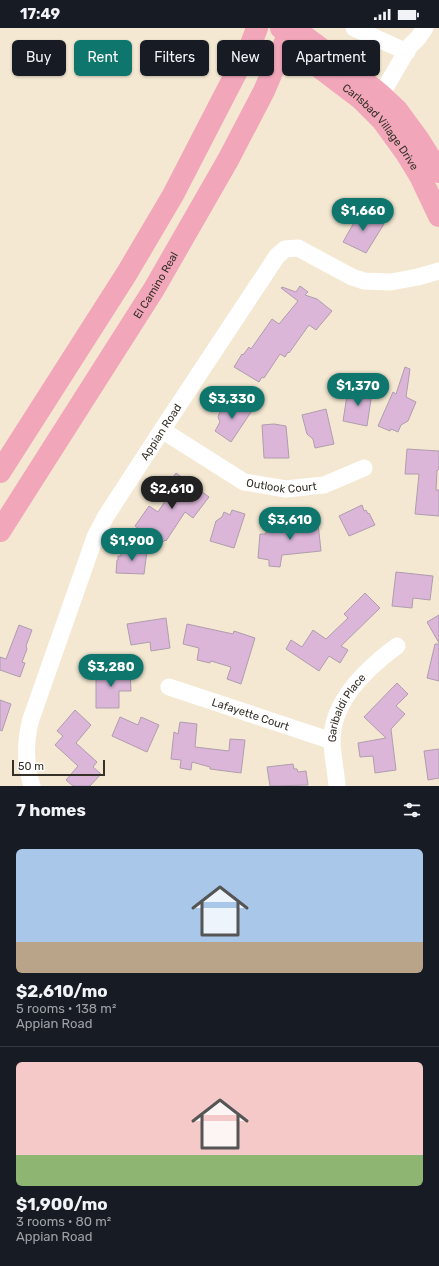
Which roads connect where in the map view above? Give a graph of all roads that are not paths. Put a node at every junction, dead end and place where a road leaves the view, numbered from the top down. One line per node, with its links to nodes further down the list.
1 (257, 28): 12 (main road)
2 (354, 28): 5 (street)
3 (425, 28): 5 (street)
4 (287, 30): 6 (main road, Carlsbad Village Drive); 8 (main road, Carlsbad Village Drive); 13 (main road, El Camino Real)
5 (407, 52): 6 (street)
6 (381, 95): 7 (main road, Carlsbad Village Drive)
7 (439, 172)
8 (439, 216)
9 (439, 271): 10 (street, Appian Road)
10 (162, 430): 11 (street, Outlook Court); 17 (street, Appian Road)
11 (364, 468)
12 (0, 472)
13 (0, 531)
14 (397, 646): 16 (street, Garibaldi Place)
15 (169, 687): 16 (street, Lafayette Court)
16 (332, 741): 18 (street, Garibaldi Place)
17 (32, 786)
18 (338, 786)

